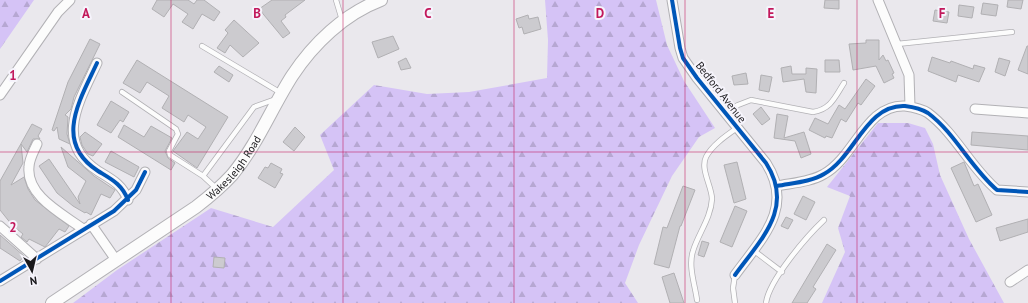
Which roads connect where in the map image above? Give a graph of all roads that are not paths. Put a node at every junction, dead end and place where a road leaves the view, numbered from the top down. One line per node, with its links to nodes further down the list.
1 (70, 0): 13 (street)
2 (336, 0): 6 (lane)
3 (381, 0): 6 (main road, Wakesleigh Road)
4 (672, 0): 17 (street, Bedford Avenue)
5 (878, 0): 8 (street)
6 (342, 22): 14 (main road, Wakesleigh Road)
7 (1012, 32): 8 (lane)
8 (897, 44): 15 (street)
9 (202, 46): 14 (lane)
10 (97, 63): 26 (street)
11 (844, 83): 17 (lane)
12 (122, 92): 22 (lane)
13 (0, 95)
14 (281, 96): 22 (lane); 24 (main road, Wakesleigh Road)
15 (910, 106): 23 (street); 25 (street)
16 (975, 109): 18 (street)
17 (725, 113): 19 (street, Bedford Avenue)
18 (1028, 113)
19 (737, 128): 23 (street, Bedford Avenue); 38 (lane)
20 (37, 144): 29 (street)
21 (145, 172): 26 (street)
22 (203, 176): 24 (lane)
23 (777, 186): 30 (street, Bedford Avenue)
24 (218, 190): 32 (main road, Wakesleigh Road)
25 (1028, 192)
26 (128, 200): 29 (street)
27 (824, 220): 34 (lane)
28 (0, 226): 31 (street)
29 (87, 226): 31 (street); 32 (street)
30 (753, 250): 34 (lane); 35 (street, Bedford Avenue)
31 (37, 259): 36 (street)
32 (116, 260): 39 (main road, Wakesleigh Road)
33 (1028, 270): 37 (street)
34 (782, 272): 41 (lane)
35 (735, 275): 40 (lane)
36 (0, 281)
37 (1010, 282)
38 (697, 300)
39 (52, 303)
40 (735, 303)
41 (766, 303)

